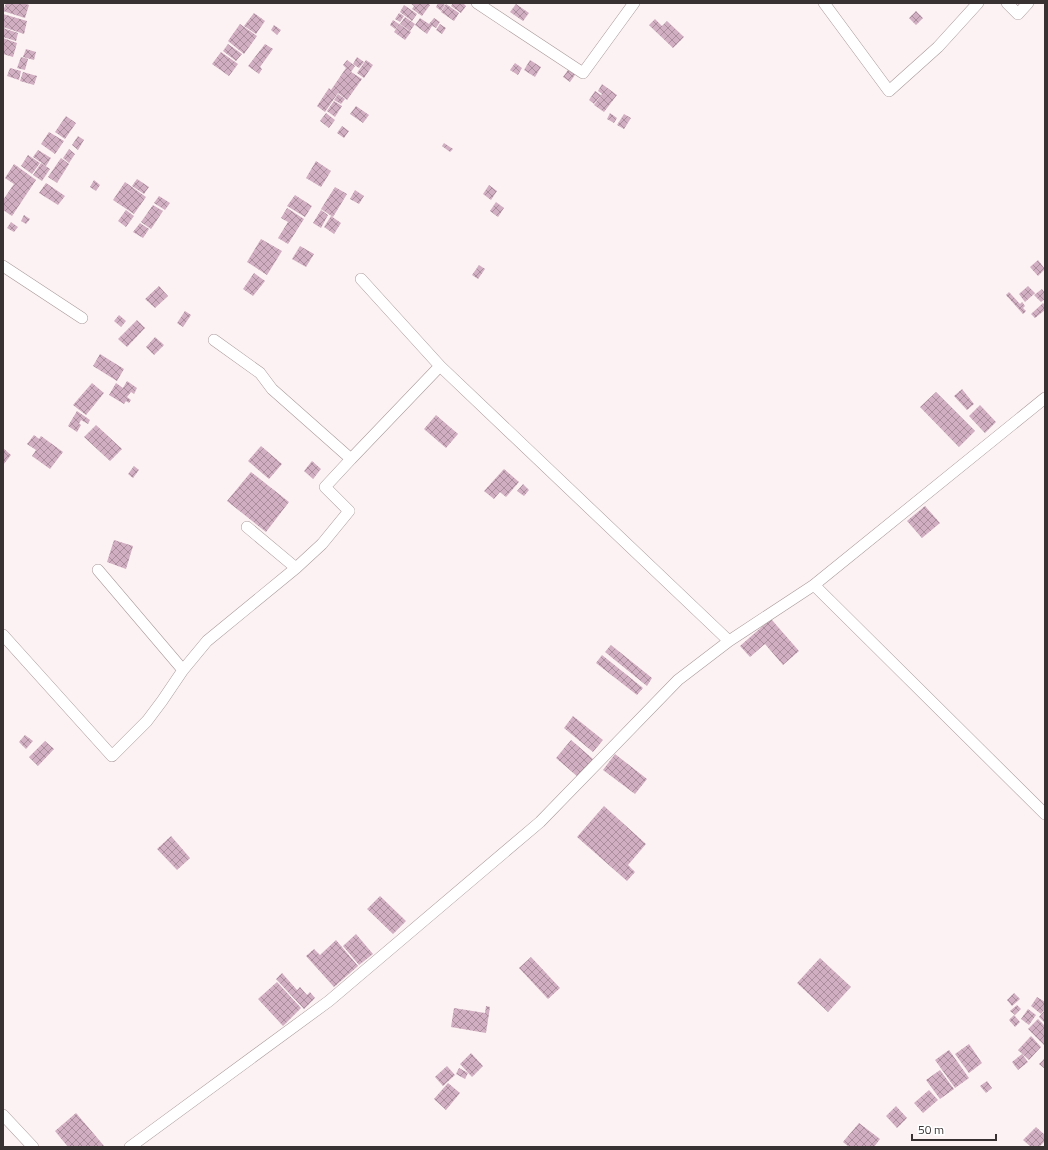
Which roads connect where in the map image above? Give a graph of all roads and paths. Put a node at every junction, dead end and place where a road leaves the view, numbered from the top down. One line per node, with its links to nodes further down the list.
1 (478, 3): 2 (street)
2 (634, 3)
3 (824, 3): 4 (street)
4 (978, 3)
5 (1008, 3): 6 (street)
6 (1028, 3)
7 (3, 266): 9 (street)
8 (361, 279): 11 (street)
9 (82, 318)
10 (214, 340): 13 (street)
11 (440, 366): 13 (street); 19 (street)
12 (1045, 398): 17 (street)
13 (350, 459): 15 (street)
14 (247, 528): 15 (street)
15 (296, 568): 20 (street)
16 (98, 570): 20 (street)
17 (814, 585): 19 (street); 21 (street)
18 (3, 635): 20 (street)
19 (728, 641): 24 (street)
20 (183, 670)
21 (1045, 814)
22 (3, 1116): 23 (street)
23 (33, 1147)
24 (130, 1147)

